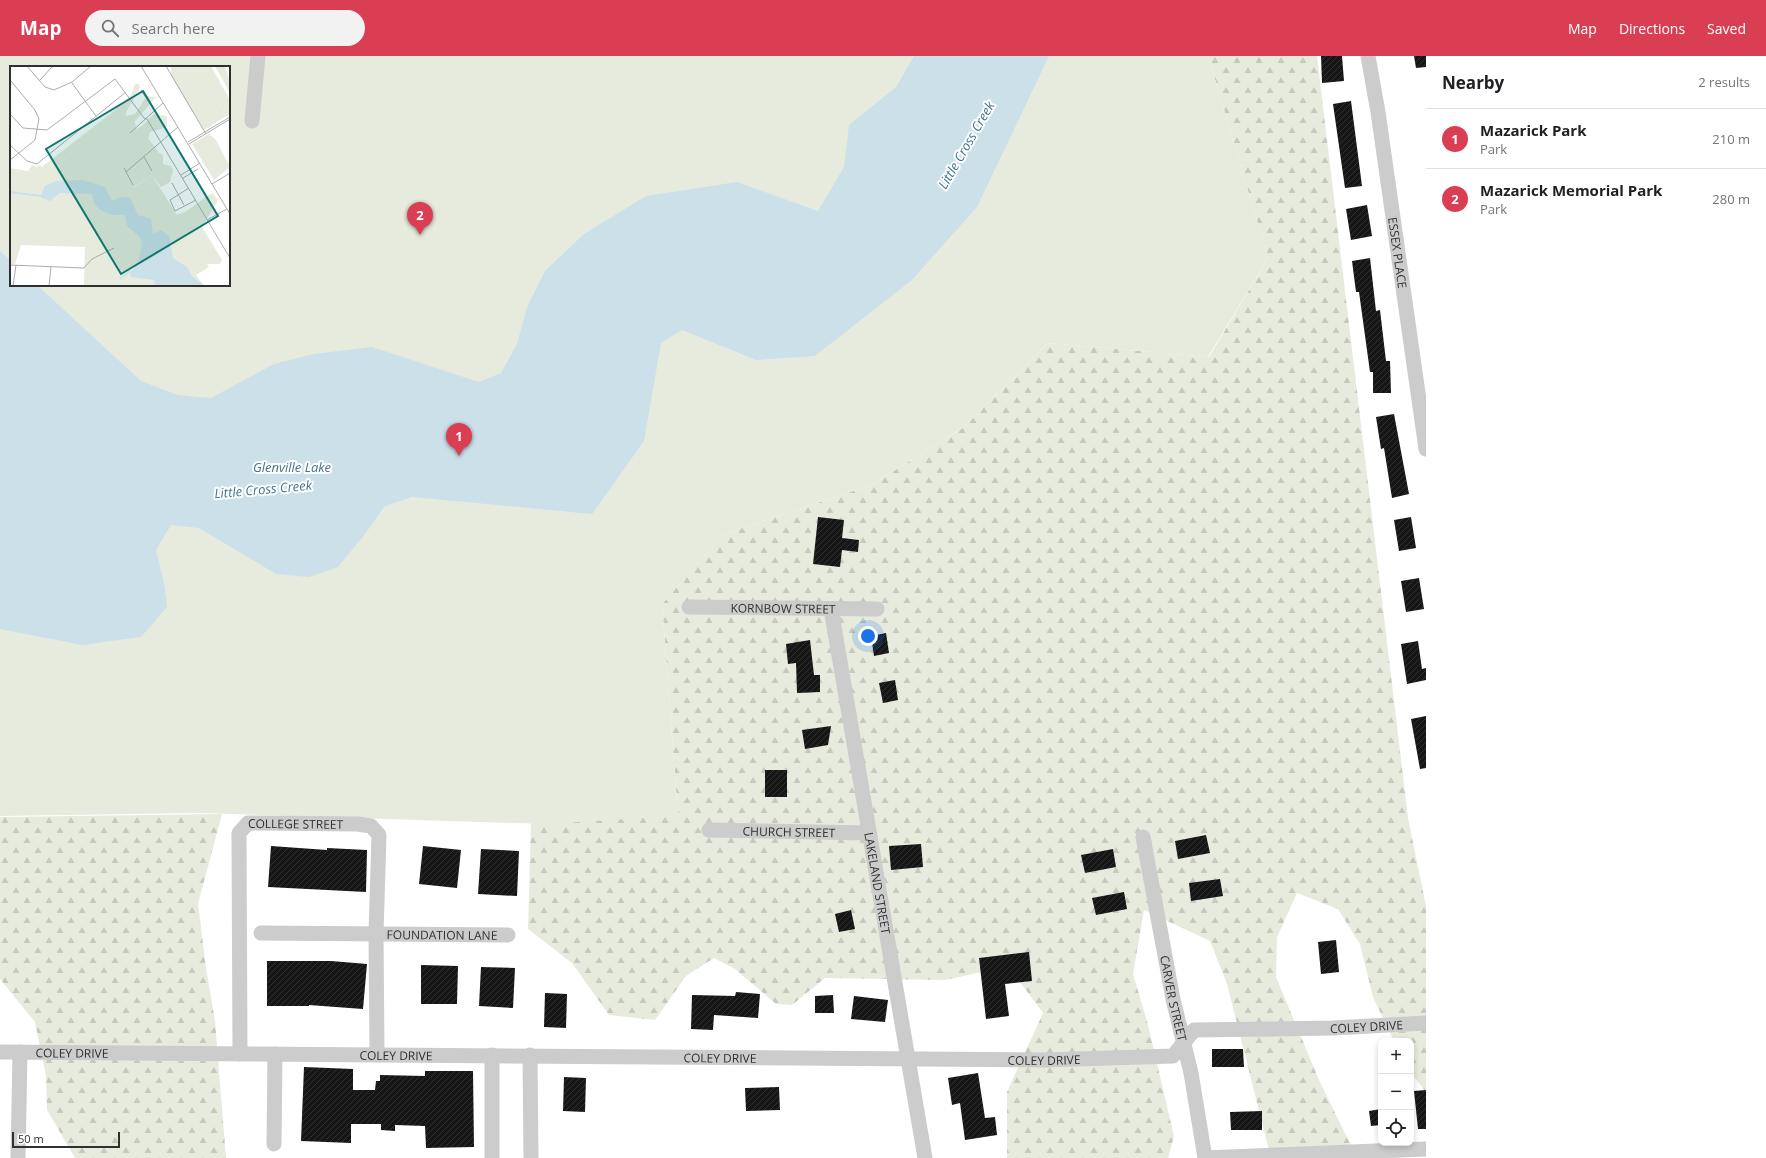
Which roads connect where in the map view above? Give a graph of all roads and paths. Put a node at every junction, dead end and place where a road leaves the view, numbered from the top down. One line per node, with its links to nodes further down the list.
1 (258, 56): 3 (street)
2 (1368, 56): 4 (street, ESSEX PLACE)
3 (252, 121)
4 (1426, 449)
5 (689, 607): 6 (street, KORNBOW STREET)
6 (831, 609): 7 (street, KORNBOW STREET); 9 (street, LAKELAND STREET)
7 (877, 609)
8 (709, 830): 9 (street, CHURCH STREET)
9 (869, 833): 23 (street, LAKELAND STREET)
10 (1143, 837): 15 (street, CARVER STREET)
11 (261, 933): 12 (street, FOUNDATION LANE)
12 (376, 933): 13 (street, FOUNDATION LANE); 18 (street, COLLEGE STREET); 20 (street, FOUNDATION LANE)
13 (508, 935)
14 (1426, 1023): 15 (street, COLEY DRIVE)
15 (1183, 1042): 23 (street, COLEY DRIVE); 30 (street, CARVER STREET)
16 (0, 1052): 17 (street, COLEY DRIVE)
17 (20, 1052): 18 (street, COLEY DRIVE); 26 (street)
18 (240, 1054): 19 (street, COLEY DRIVE)
19 (275, 1054): 20 (street, COLEY DRIVE); 24 (street)
20 (377, 1054): 21 (street, COLEY DRIVE)
21 (492, 1055): 22 (street, COLEY DRIVE); 27 (street)
22 (530, 1055): 23 (street, COLEY DRIVE); 28 (street)
23 (907, 1059): 29 (street, LAKELAND STREET)
24 (274, 1144)
25 (1426, 1149): 30 (street)
26 (18, 1158)
27 (492, 1158)
28 (531, 1158)
29 (925, 1158)
30 (1205, 1158)

